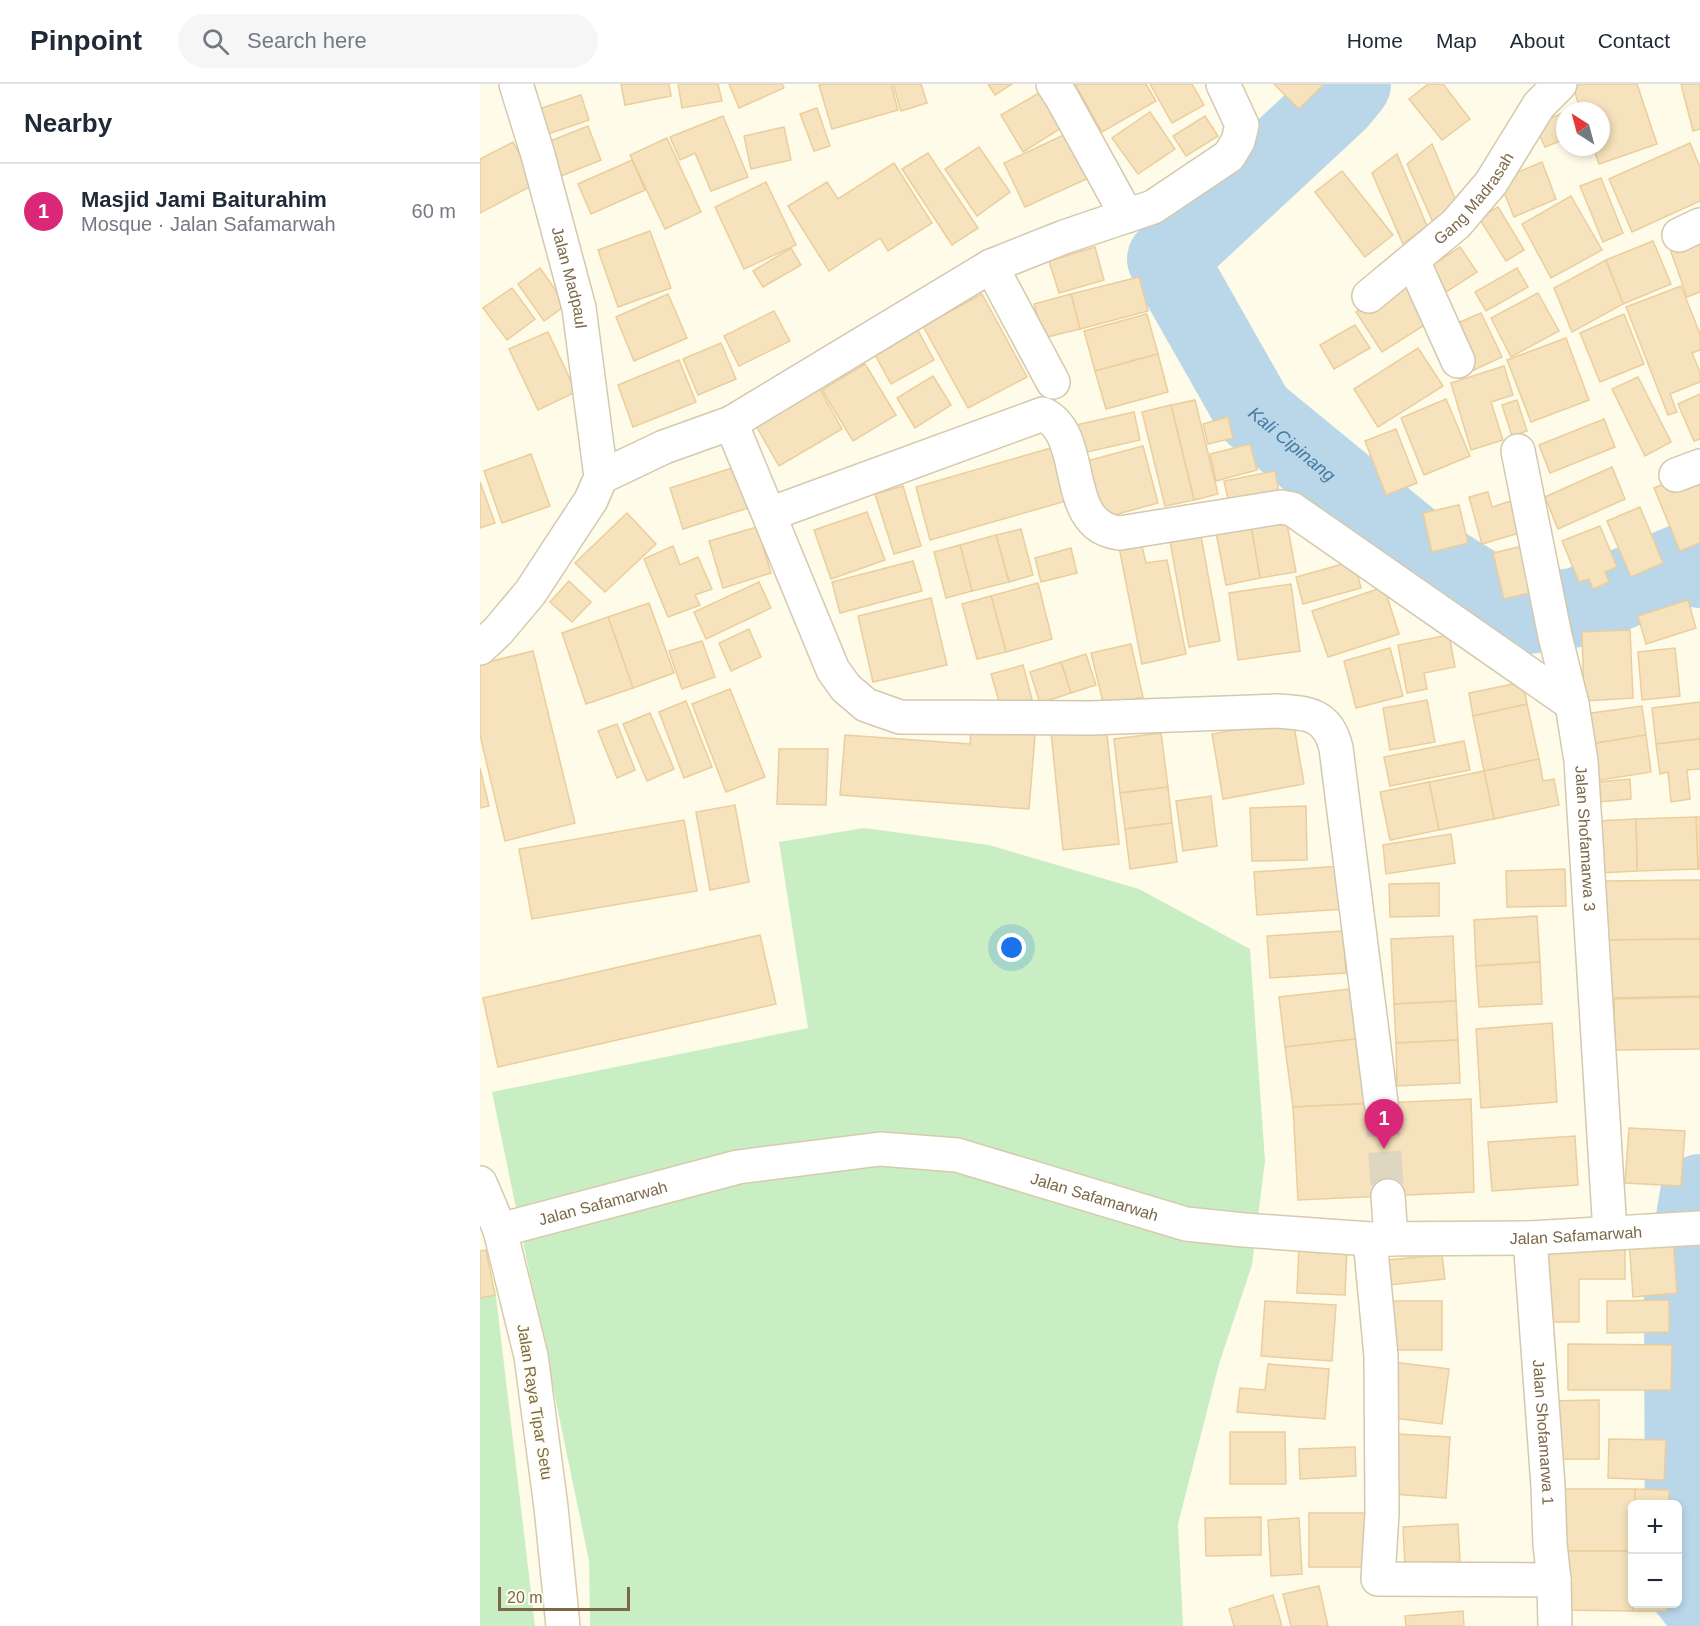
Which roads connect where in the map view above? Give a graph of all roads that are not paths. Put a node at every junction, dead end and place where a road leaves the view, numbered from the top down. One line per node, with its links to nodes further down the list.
1 (516, 84): 13 (street, Jalan Madpaul)
2 (1053, 84): 5 (street)
3 (1223, 84): 5 (street)
4 (1560, 84): 6 (street, Gang Madrasah)
5 (1127, 216): 7 (street)
6 (1413, 261): 8 (street, Gang Madrasah); 9 (street)
7 (991, 266): 10 (street); 11 (street)
8 (1369, 296)
9 (1458, 361)
10 (1053, 382)
11 (730, 423): 13 (street); 14 (street)
12 (1518, 451): 16 (street, Jalan Shofamarwa 3)
13 (601, 477): 15 (street)
14 (770, 514): 16 (street); 17 (street)
15 (480, 648)
16 (1572, 704): 22 (street, Jalan Shofamarwa 3)
17 (1381, 1103)
18 (480, 1184): 21 (street, Jalan Raya Tipar Setu)
19 (1388, 1196): 24 (street)
20 (1691, 1229): 22 (street, Jalan Safamarwah)
21 (500, 1230): 24 (street, Jalan Safamarwah); 26 (street, Jalan Raya Tipar Setu)
22 (1610, 1233): 23 (street, Jalan Safamarwah)
23 (1530, 1238): 24 (street, Jalan Safamarwah); 25 (street, Jalan Shofamarwa 1)
24 (1381, 1239): 25 (street)
25 (1554, 1580): 27 (street, Jalan Shofamarwa 1)
26 (562, 1626)
27 (1555, 1626)

